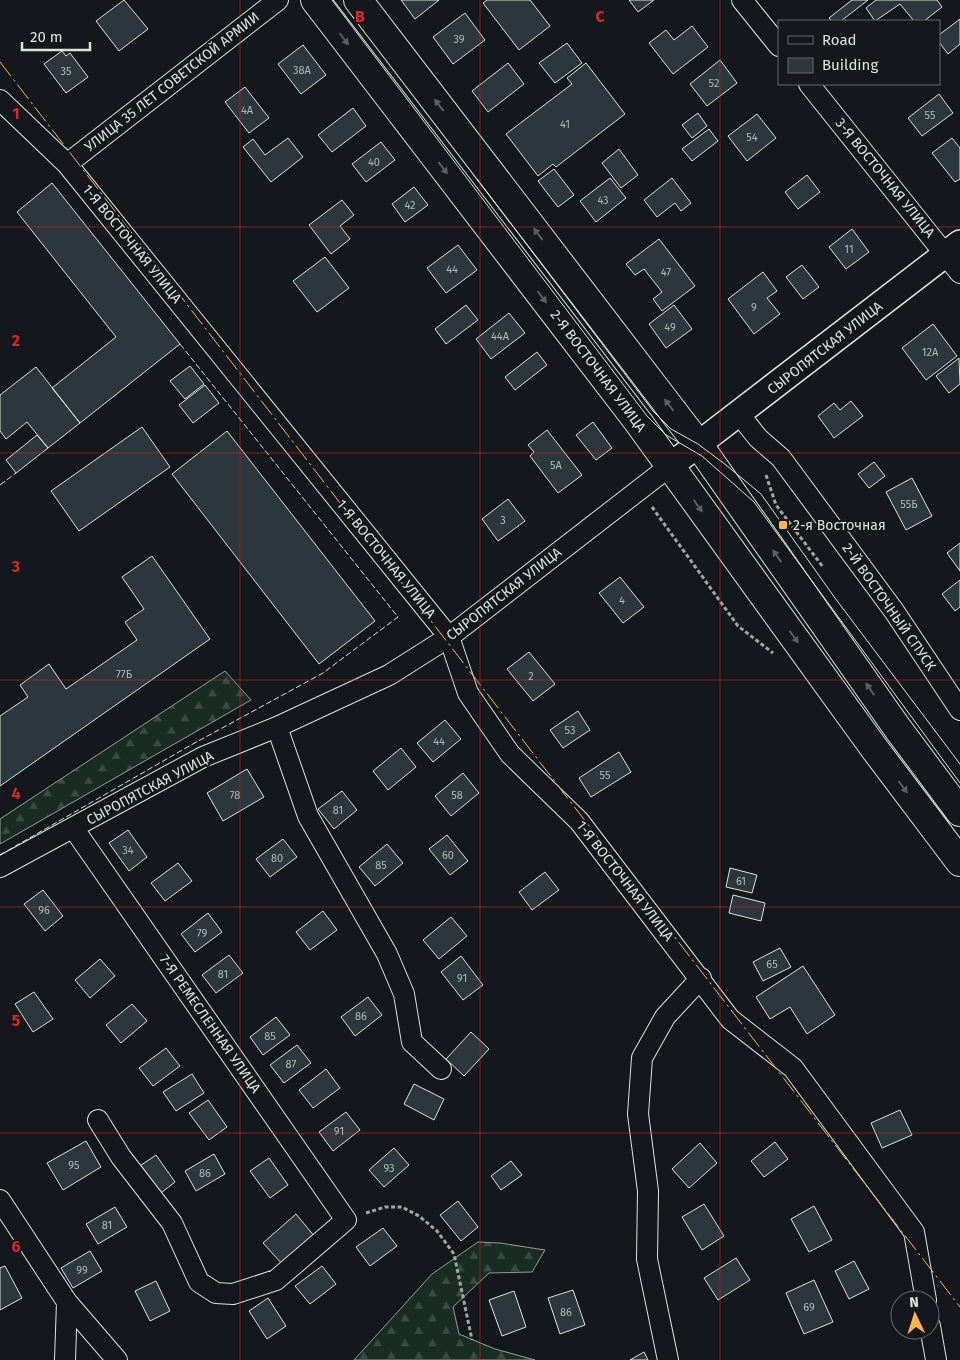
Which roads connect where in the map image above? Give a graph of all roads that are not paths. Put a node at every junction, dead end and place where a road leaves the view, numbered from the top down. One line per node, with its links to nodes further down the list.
1 (278, 0): 8 (street, УЛИЦА 35 ЛЕТ СОВЕТСКОЙ АРМИИ)
2 (315, 0): 12 (main road, 2-Я ВОСТОЧНАЯ УЛИЦА, one-way to 12)
3 (358, 0): 11 (main road, one-way to 3)
4 (742, 0): 5 (street)
5 (778, 45)
6 (810, 85): 9 (street, 3-Я ВОСТОЧНАЯ УЛИЦА)
7 (0, 100): 8 (street, 1-Я ВОСТОЧНАЯ УЛИЦА)
8 (67, 164): 13 (street, 1-Я ВОСТОЧНАЯ УЛИЦА)
9 (955, 257): 10 (street, СЫРОПЯТСКАЯ УЛИЦА)
10 (739, 414): 11 (street, СЫРОПЯТСКАЯ УЛИЦА); 14 (street, 2-Й ВОСТОЧНЫЙ СПУСК)
11 (698, 444): 12 (street, СЫРОПЯТСКАЯ УЛИЦА); 16 (main road, one-way to 11)
12 (670, 466): 13 (street, СЫРОПЯТСКАЯ УЛИЦА); 18 (main road, 2-Я ВОСТОЧНАЯ УЛИЦА, one-way to 18)
13 (449, 637): 15 (street, СЫРОПЯТСКАЯ УЛИЦА); 20 (street, 1-Я ВОСТОЧНАЯ УЛИЦА)
14 (960, 710)
15 (277, 727): 17 (street, СЫРОПЯТСКАЯ УЛИЦА); 21 (street)
16 (960, 812)
17 (74, 828): 19 (street, СЫРОПЯТСКАЯ УЛИЦА); 22 (street, 7-Я РЕМЕСЛЕННАЯ УЛИЦА)
18 (960, 862)
19 (0, 867)
20 (701, 978): 24 (street, 1-Я ВОСТОЧНАЯ УЛИЦА); 29 (street)
21 (441, 1069)
22 (98, 1120)
23 (0, 1200): 25 (street)
24 (924, 1290)
25 (67, 1302): 27 (street); 28 (street)
26 (932, 1340): 30 (street)
27 (65, 1360)
28 (117, 1360)
29 (668, 1360)
30 (936, 1360)

